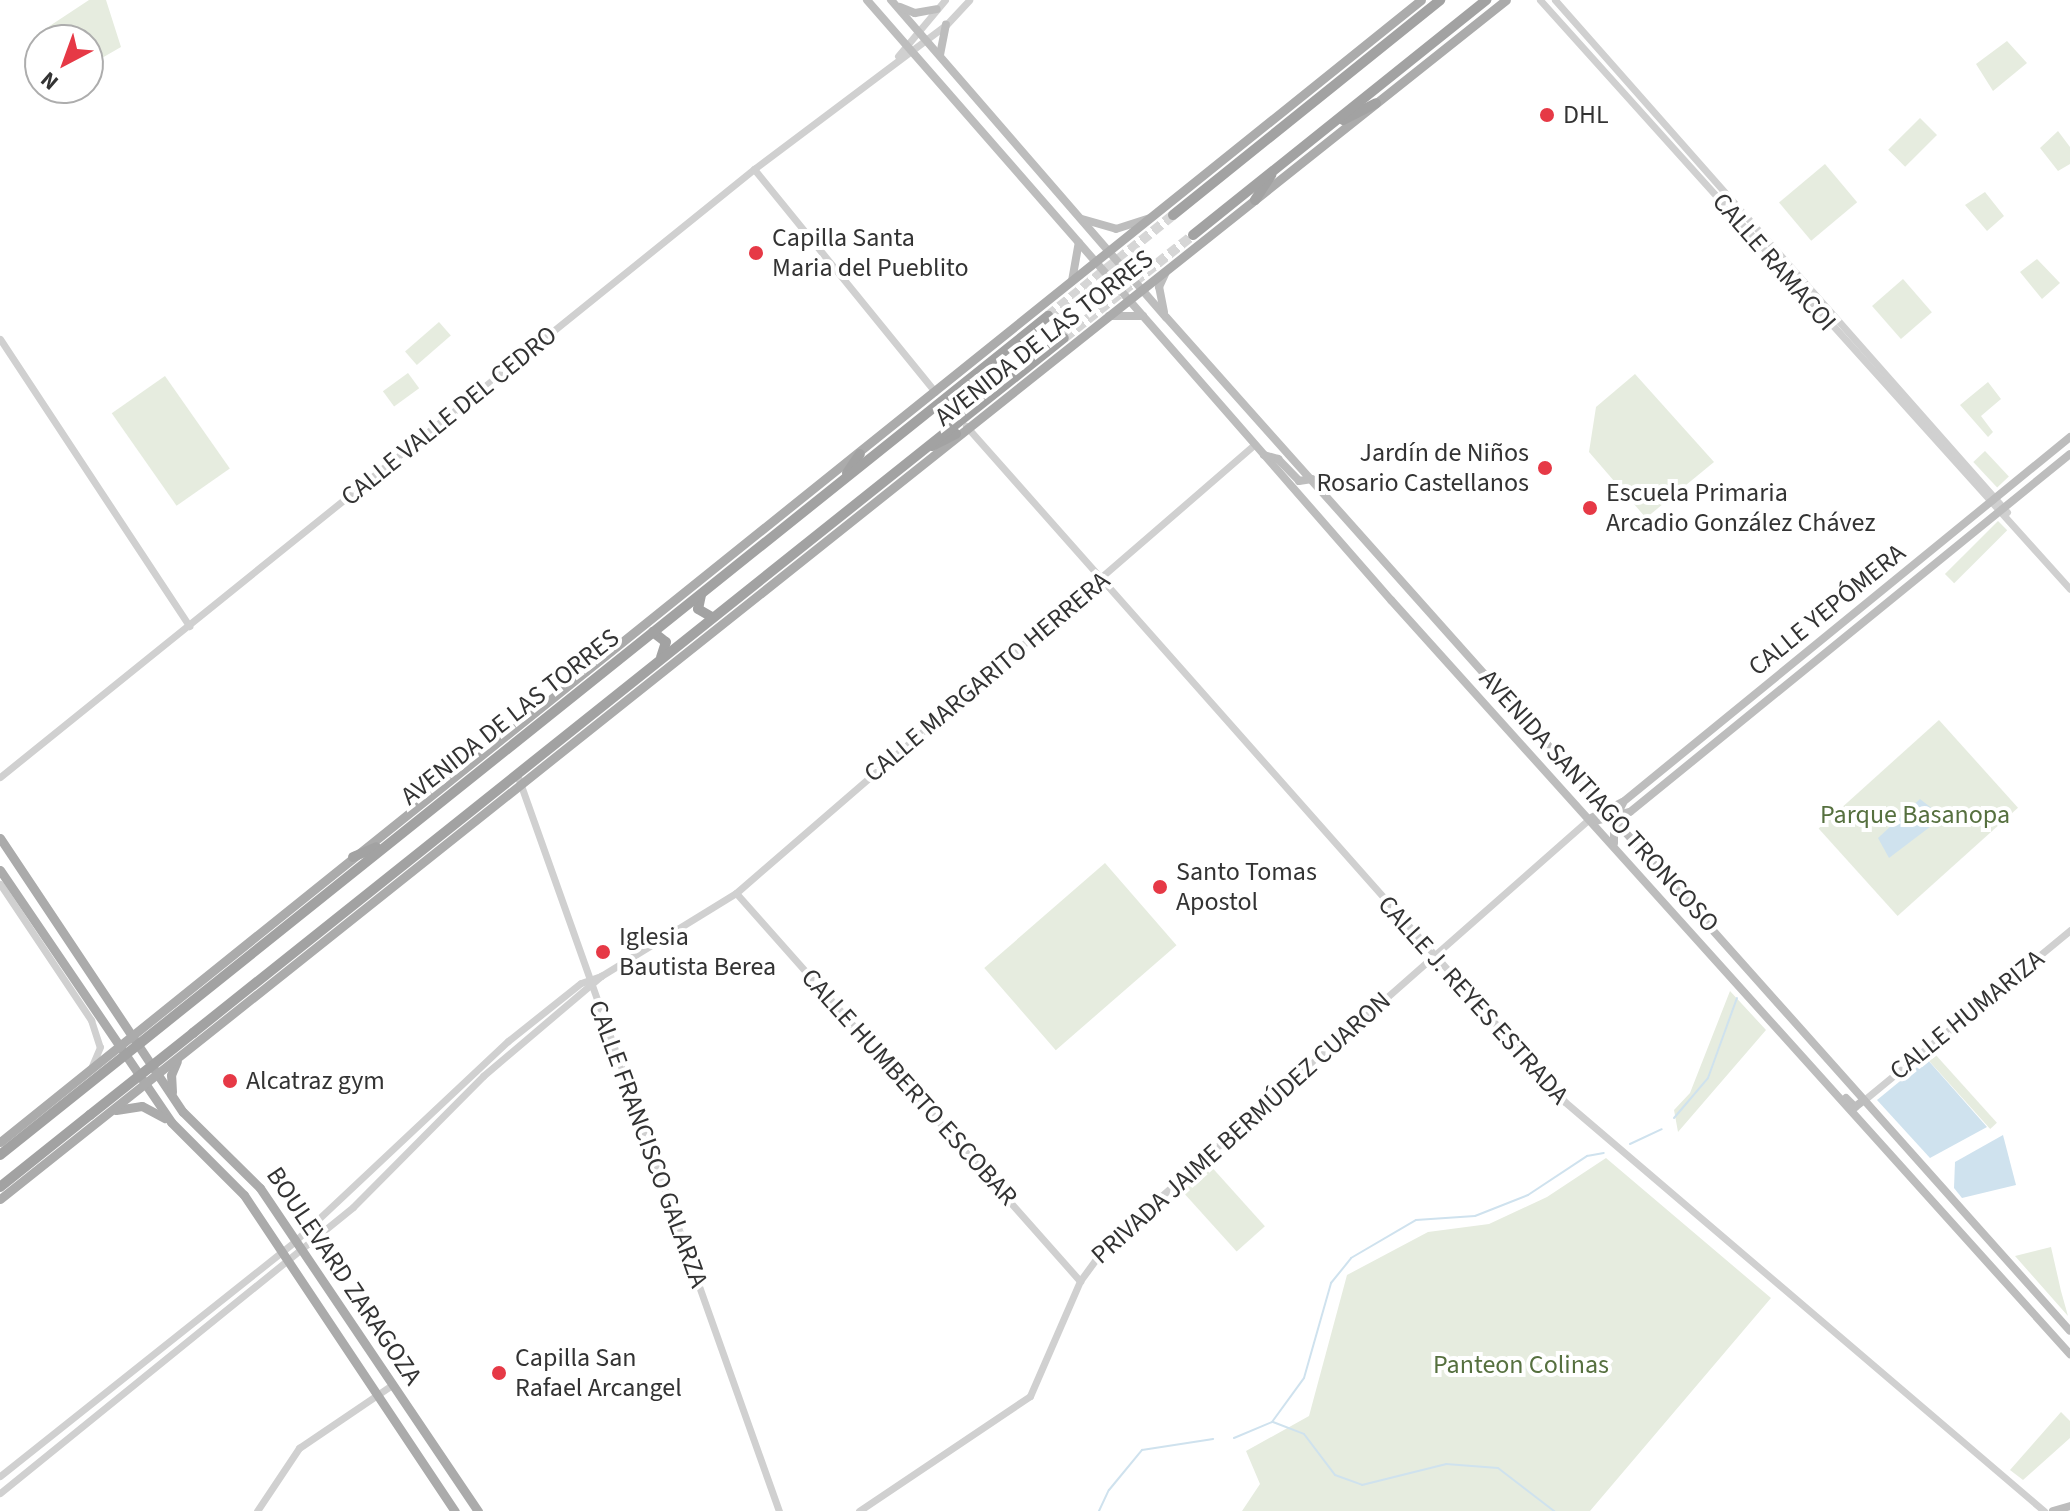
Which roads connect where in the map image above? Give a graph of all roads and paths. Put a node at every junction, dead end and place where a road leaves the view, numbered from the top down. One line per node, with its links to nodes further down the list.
1 (867, 0): 15 (main road)
2 (969, 0): 11 (street, CALLE VALLE DEL CEDRO)
3 (1421, 0): 28 (main road, AVENIDA DE LAS TORRES)
4 (1440, 0): 26 (highway)
5 (1486, 0): 20 (highway)
6 (1506, 0): 17 (main road, AVENIDA DE LAS TORRES)
7 (1540, 0): 56 (street, CALLE RAMACOI)
8 (1555, 0): 56 (street, CALLE RAMACOI)
9 (893, 2): 10 (main road); 13 (main road)
10 (941, 5): 11 (street); 13 (street, CALLE VALLE DEL CEDRO)
11 (953, 18): 12 (street, CALLE VALLE DEL CEDRO)
12 (946, 25): 14 (street, CALLE VALLE DEL CEDRO); 16 (main road)
13 (918, 31): 14 (main road); 15 (street, CALLE VALLE DEL CEDRO)
14 (926, 39): 15 (street, CALLE VALLE DEL CEDRO); 16 (main road)
15 (908, 48): 19 (main road, AVENIDA SANTIAGO TRONCOSO); 22 (street, CALLE VALLE DEL CEDRO)
16 (940, 56): 18 (main road)
17 (1376, 103): 20 (highway); 25 (main road, AVENIDA DE LAS TORRES)
18 (988, 111): 19 (main road); 24 (main road)
19 (968, 116): 21 (main road, AVENIDA SANTIAGO TRONCOSO)
20 (1323, 130): 23 (highway)
21 (1007, 160): 24 (main road); 30 (main road, AVENIDA SANTIAGO TRONCOSO)
22 (754, 169): 43 (street); 62 (street, CALLE VALLE DEL CEDRO)
23 (1274, 169): 25 (highway); 29 (highway)
24 (1042, 173): 27 (main road)
25 (1255, 200): 33 (main road, AVENIDA DE LAS TORRES)
26 (1173, 215)
27 (1077, 216): 28 (main road); 31 (main road)
28 (1149, 217): 31 (main road, AVENIDA DE LAS TORRES)
29 (1193, 235)
30 (1079, 242): 32 (main road, AVENIDA SANTIAGO TRONCOSO); 34 (main road)
31 (1108, 251): 32 (main road, AVENIDA DE LAS TORRES); 35 (main road, AVENIDA SANTIAGO TRONCOSO)
32 (1095, 261): 34 (main road, AVENIDA DE LAS TORRES); 36 (main road, AVENIDA SANTIAGO TRONCOSO)
33 (1168, 270): 35 (main road, AVENIDA DE LAS TORRES); 40 (main road)
34 (1072, 281): 43 (main road, AVENIDA DE LAS TORRES)
35 (1143, 291): 36 (main road, AVENIDA DE LAS TORRES); 40 (main road, AVENIDA SANTIAGO TRONCOSO)
36 (1130, 300): 38 (main road, AVENIDA DE LAS TORRES); 39 (main road, AVENIDA SANTIAGO TRONCOSO)
37 (1048, 316): 55 (highway, AVENIDA DE LAS TORRES)
38 (1109, 316): 39 (main road); 46 (main road, AVENIDA DE LAS TORRES)
39 (1143, 316): 45 (main road, AVENIDA SANTIAGO TRONCOSO)
40 (1166, 317): 44 (main road, AVENIDA SANTIAGO TRONCOSO)
41 (1064, 338): 51 (highway, AVENIDA DE LAS TORRES)
42 (0, 339): 62 (street)
43 (935, 392): 50 (main road, AVENIDA DE LAS TORRES)
44 (1246, 402): 45 (main road); 54 (main road, AVENIDA SANTIAGO TRONCOSO)
45 (1229, 414): 49 (main road, AVENIDA SANTIAGO TRONCOSO)
46 (966, 426): 47 (main road, AVENIDA DE LAS TORRES); 58 (street, CALLE J. REYES ESTRADA)
47 (956, 434): 51 (highway); 66 (main road, AVENIDA DE LAS TORRES)
48 (2070, 437): 56 (main road, CALLE YEPÓMERA)
49 (1255, 444): 53 (main road, AVENIDA SANTIAGO TRONCOSO); 58 (street, CALLE MARGARITO HERRERA)
50 (860, 454): 55 (highway); 74 (main road, AVENIDA DE LAS TORRES)
51 (916, 454): 61 (highway, AVENIDA DE LAS TORRES)
52 (2070, 454): 57 (main road, CALLE YEPÓMERA)
53 (1264, 455): 54 (main road); 70 (main road, AVENIDA SANTIAGO TRONCOSO)
54 (1312, 479): 68 (main road, AVENIDA SANTIAGO TRONCOSO)
55 (841, 481): 60 (highway, AVENIDA DE LAS TORRES)
56 (1993, 500): 57 (street, CALLE RAMACOI); 67 (main road, CALLE YEPÓMERA)
57 (2001, 510): 59 (street, CALLE RAMACOI); 69 (main road, CALLE YEPÓMERA)
58 (1101, 581): 77 (street, CALLE MARGARITO HERRERA); 80 (street, CALLE J. REYES ESTRADA)
59 (2070, 589)
60 (702, 593): 61 (highway); 63 (highway, AVENIDA DE LAS TORRES)
61 (712, 617): 64 (highway, AVENIDA DE LAS TORRES)
62 (189, 626): 65 (street, CALLE VALLE DEL CEDRO)
63 (653, 632): 64 (highway); 72 (highway, AVENIDA DE LAS TORRES)
64 (660, 659): 66 (highway, AVENIDA DE LAS TORRES)
65 (0, 777)
66 (519, 780): 82 (street, CALLE FRANCISCO GALARZA); 88 (main road, AVENIDA DE LAS TORRES); 101 (highway, AVENIDA DE LAS TORRES, bridge)
67 (1623, 802): 68 (main road, CALLE YEPÓMERA); 69 (main road)
68 (1606, 811): 69 (main road, AVENIDA SANTIAGO TRONCOSO); 70 (main road, CALLE YEPÓMERA)
69 (1614, 820): 70 (main road); 73 (main road); 96 (main road, AVENIDA SANTIAGO TRONCOSO)
70 (1589, 822): 73 (main road, AVENIDA SANTIAGO TRONCOSO); 80 (street, PRIVADA JAIME BERMÚDEZ CUARON)
71 (0, 838): 84 (main road, BOULEVARD ZARAGOZA)
72 (389, 842): 74 (highway); 100 (highway, AVENIDA DE LAS TORRES, bridge)
73 (1614, 846): 91 (main road, AVENIDA SANTIAGO TRONCOSO)
74 (353, 857): 85 (main road, AVENIDA DE LAS TORRES)
75 (0, 870): 79 (main road, BOULEVARD ZARAGOZA)
76 (0, 884): 79 (street)
77 (736, 893): 81 (street, CALLE MARGARITO HERRERA); 107 (street, CALLE HUMBERTO ESCOBAR)
78 (2070, 930): 96 (street, CALLE HUMARIZA)
79 (37, 931): 87 (main road, BOULEVARD ZARAGOZA); 92 (street)
80 (1431, 956): 107 (street, PRIVADA JAIME BERMÚDEZ CUARON); 120 (street, CALLE J. REYES ESTRADA)
81 (601, 976): 82 (street); 83 (street)
82 (589, 978): 83 (street, CALLE FRANCISCO GALARZA); 89 (street)
83 (592, 987): 90 (street); 118 (street, CALLE FRANCISCO GALARZA)
84 (110, 1003): 85 (main road); 86 (main road, BOULEVARD ZARAGOZA)
85 (162, 1012): 86 (main road, AVENIDA DE LAS TORRES)
86 (133, 1035): 87 (main road, AVENIDA DE LAS TORRES); 93 (main road, BOULEVARD ZARAGOZA)
87 (118, 1046): 92 (main road, AVENIDA DE LAS TORRES); 94 (main road, BOULEVARD ZARAGOZA)
88 (191, 1046): 93 (main road, AVENIDA DE LAS TORRES); 95 (main road)
89 (493, 1054): 90 (street); 103 (street)
90 (499, 1062): 104 (street)
91 (1810, 1066): 96 (main road); 109 (main road, AVENIDA SANTIAGO TRONCOSO)
92 (92, 1068): 99 (main road, AVENIDA DE LAS TORRES)
93 (158, 1073): 94 (main road, AVENIDA DE LAS TORRES); 95 (main road, BOULEVARD ZARAGOZA)
94 (144, 1084): 97 (main road, AVENIDA DE LAS TORRES); 98 (main road, BOULEVARD ZARAGOZA)
95 (172, 1096): 103 (main road, BOULEVARD ZARAGOZA)
96 (1864, 1100): 108 (main road, AVENIDA SANTIAGO TRONCOSO)
97 (106, 1114): 98 (main road); 102 (main road, AVENIDA DE LAS TORRES)
98 (171, 1122): 105 (main road, BOULEVARD ZARAGOZA)
99 (0, 1142)
100 (0, 1155)
101 (0, 1187)
102 (0, 1199)
103 (295, 1241): 104 (main road, BOULEVARD ZARAGOZA); 105 (street)
104 (302, 1251): 106 (street); 110 (main road, BOULEVARD ZARAGOZA)
105 (282, 1252): 106 (main road, BOULEVARD ZARAGOZA); 112 (street)
106 (289, 1262): 111 (main road, BOULEVARD ZARAGOZA); 113 (street)
107 (1080, 1281): 119 (street, PRIVADA JAIME BERMÚDEZ CUARON)
108 (2070, 1331)
109 (2069, 1352)
110 (392, 1385): 111 (street); 117 (main road, BOULEVARD ZARAGOZA)
111 (377, 1394): 115 (street); 116 (main road, BOULEVARD ZARAGOZA)
112 (0, 1476)
113 (0, 1493)
114 (2069, 1508): 121 (main road)
115 (257, 1511)
116 (455, 1511)
117 (478, 1511)
118 (779, 1511)
119 (859, 1511)
120 (2044, 1511)
121 (2053, 1511)

